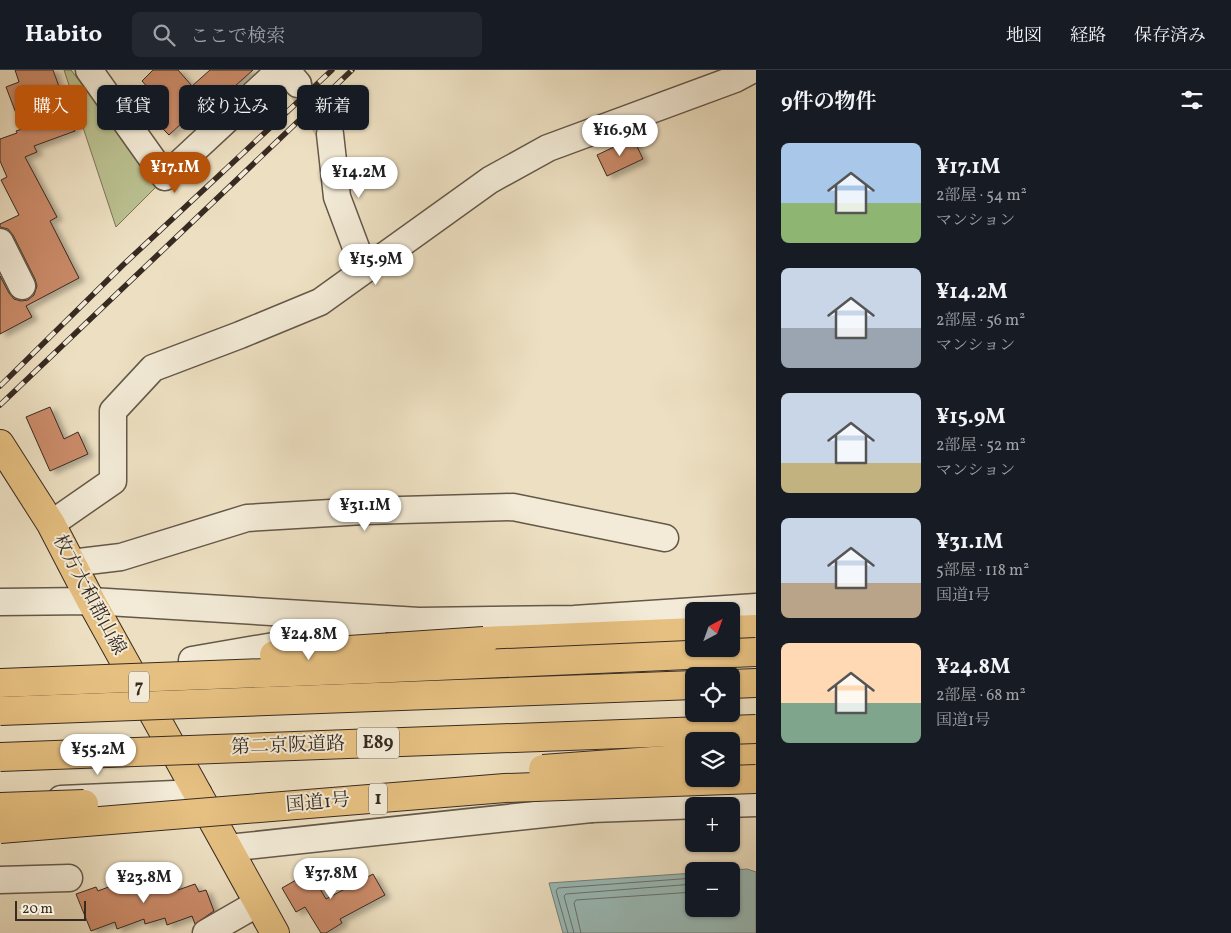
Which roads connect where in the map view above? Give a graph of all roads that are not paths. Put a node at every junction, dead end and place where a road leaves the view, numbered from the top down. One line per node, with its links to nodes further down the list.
1 (89, 70): 3 (street)
2 (752, 70): 6 (street)
3 (288, 75)
4 (330, 134): 6 (street)
5 (0, 242): 7 (street)
6 (364, 270): 9 (street)
7 (22, 286)
8 (0, 444): 9 (main road, 枚方大和郡山線 / 7)
9 (51, 524): 11 (main road, 枚方大和郡山線 / 7)
10 (665, 538): 11 (street)
11 (71, 563): 12 (main road, 枚方大和郡山線 / 7)
12 (91, 601): 13 (street); 15 (street); 34 (main road, 枚方大和郡山線 / 7)
13 (0, 602)
14 (756, 607): 15 (street)
15 (418, 621): 20 (street)
16 (756, 629): 17 (main road)
17 (740, 630)
18 (685, 632): 20 (main road, bridge)
19 (756, 652): 22 (main road, bridge)
20 (192, 660): 21 (main road)
21 (0, 666)
22 (0, 683)
23 (756, 683): 24 (main road)
24 (740, 684)
25 (685, 685): 26 (main road, bridge)
26 (0, 711)
27 (756, 729): 30 (main road, 第二京阪道路 / E89, bridge)
28 (756, 754): 29 (main road)
29 (740, 755)
30 (0, 757)
31 (685, 759): 37 (main road, bridge)
32 (756, 779): 33 (main road, 国道1号 / 1, bridge)
33 (505, 788): 38 (street); 39 (main road, 国道1号 / 1, bridge)
34 (198, 792): 35 (street); 40 (main road, 枚方大和郡山線 / 7)
35 (0, 801)
36 (756, 803): 38 (street)
37 (0, 808)
38 (592, 809): 40 (street)
39 (0, 829)
40 (228, 848): 43 (main road, 枚方大和郡山線 / 7)
41 (70, 878): 42 (street)
42 (0, 880)
43 (258, 903): 44 (street); 45 (main road, 枚方大和郡山線 / 7)
44 (206, 933)
45 (275, 933)

